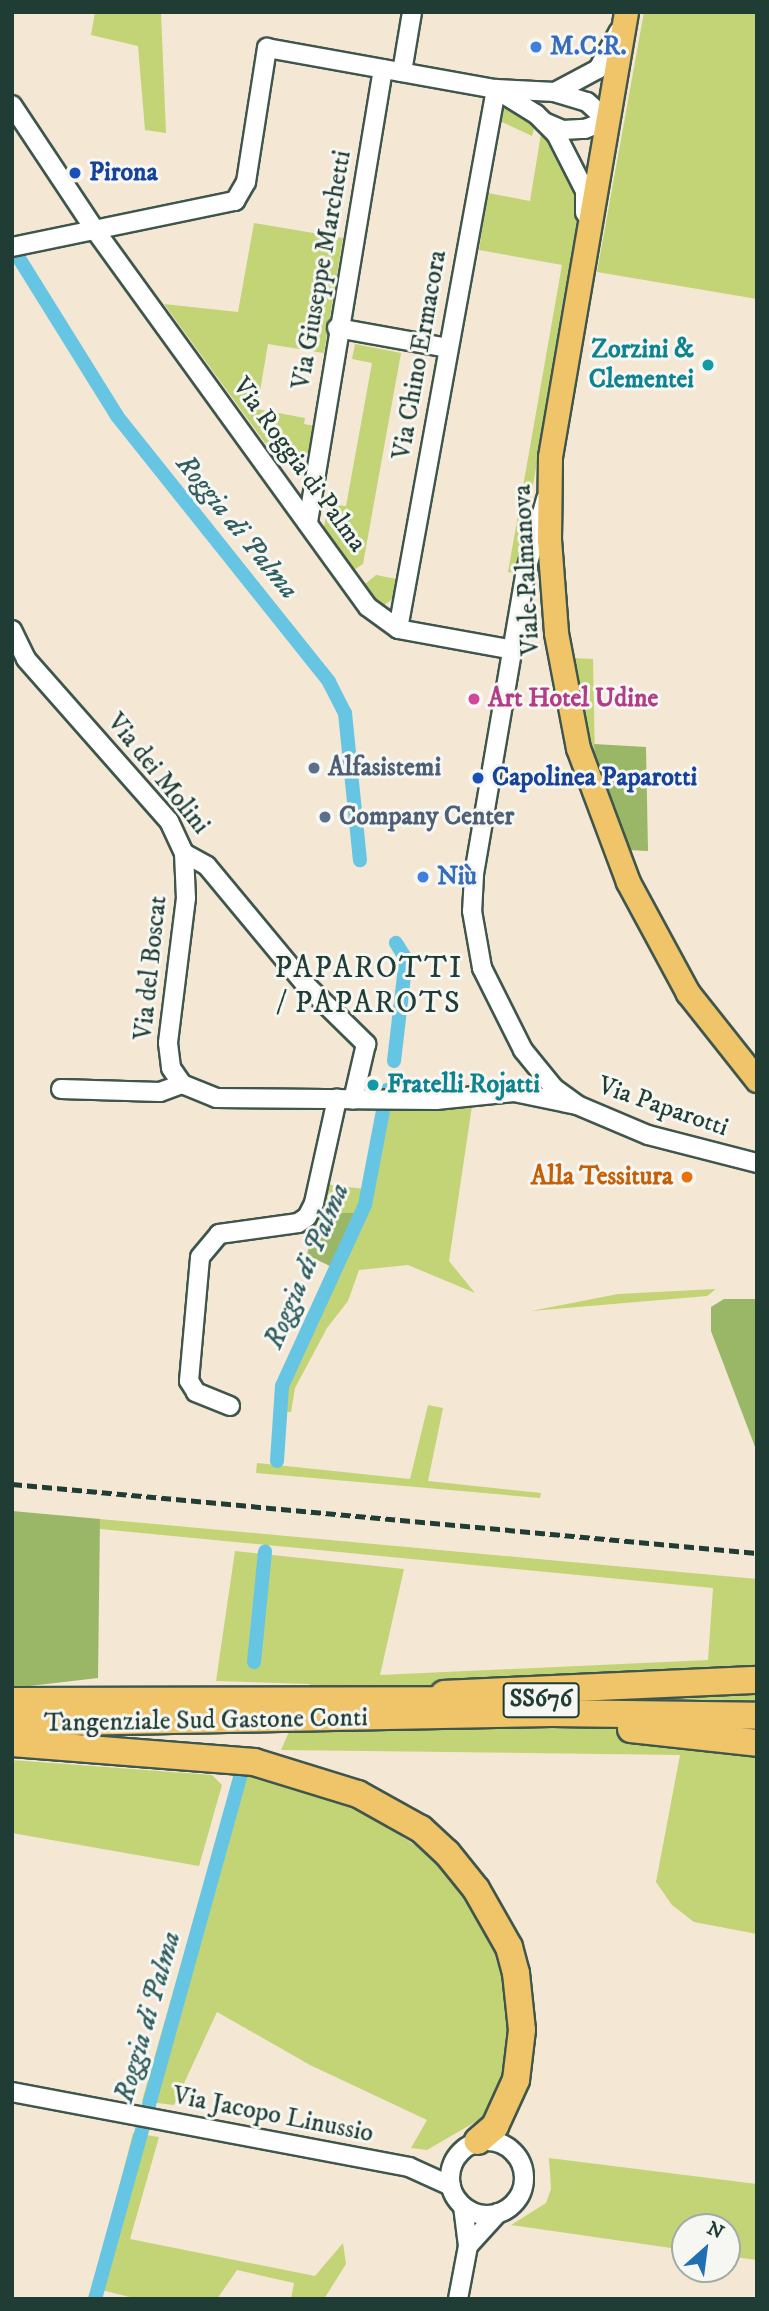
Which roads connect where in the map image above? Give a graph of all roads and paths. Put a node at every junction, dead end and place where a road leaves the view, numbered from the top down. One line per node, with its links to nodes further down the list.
1 (412, 12): 4 (street)
2 (625, 17): 6 (street); 8 (main road, Viale Palmanova)
3 (383, 69): 4 (street); 10 (street); 13 (street, Via Giuseppe Marchetti)
4 (402, 72): 5 (street)
5 (496, 89): 6 (street); 9 (street); 14 (street, Via Chino Ermacora)
6 (555, 92): 8 (street)
7 (12, 105): 10 (street, Via Roggia di Palma)
8 (607, 120): 9 (street); 11 (main road, Viale Palmanova)
9 (544, 122): 11 (street)
10 (95, 230): 12 (street); 16 (street, Via Roggia di Palma)
11 (586, 240): 15 (main road, Viale Palmanova)
12 (18, 246)
13 (337, 328): 14 (street); 16 (street, Via Giuseppe Marchetti)
14 (448, 348): 17 (street, Via Chino Ermacora)
15 (548, 492): 19 (street, Via Paparotti); 21 (main road, Viale Palmanova)
16 (308, 522): 17 (street, Via Roggia di Palma)
17 (398, 629): 19 (street, Via Roggia di Palma)
18 (12, 630): 20 (street, Via dei Molini)
19 (513, 650): 25 (street, Via Paparotti)
20 (184, 853): 22 (street, Via del Boscat); 24 (street, Via dei Molini)
21 (757, 1080)
22 (182, 1084): 23 (street); 24 (street)
23 (61, 1089)
24 (345, 1099): 25 (street); 27 (street)
25 (577, 1105): 26 (street, Via Paparotti)
26 (757, 1163)
27 (230, 1406)
28 (757, 1680): 29 (highway)
29 (326, 1698): 30 (highway, Tangenziale Sud Gastone Conti / SS676); 31 (highway, SS676)
30 (12, 1701)
31 (757, 1703)
32 (757, 1716): 33 (highway, SS676)
33 (399, 1719): 34 (highway, Tangenziale Sud Gastone Conti / SS676); 36 (highway)
34 (12, 1723)
35 (12, 1743): 38 (highway)
36 (757, 1743)
37 (12, 2092): 39 (street, Via Jacopo Linussio)
38 (468, 2147): 39 (street, Via Jacopo Linussio); 40 (street); 42 (street, Via Jacopo Linussio)
39 (409, 2167): 40 (street, Via Jacopo Linussio)
40 (451, 2186): 41 (street)
41 (463, 2206): 42 (street); 43 (street)
42 (498, 2213): 43 (street, Via Jacopo Linussio)
43 (468, 2246): 44 (street)
44 (458, 2299)

